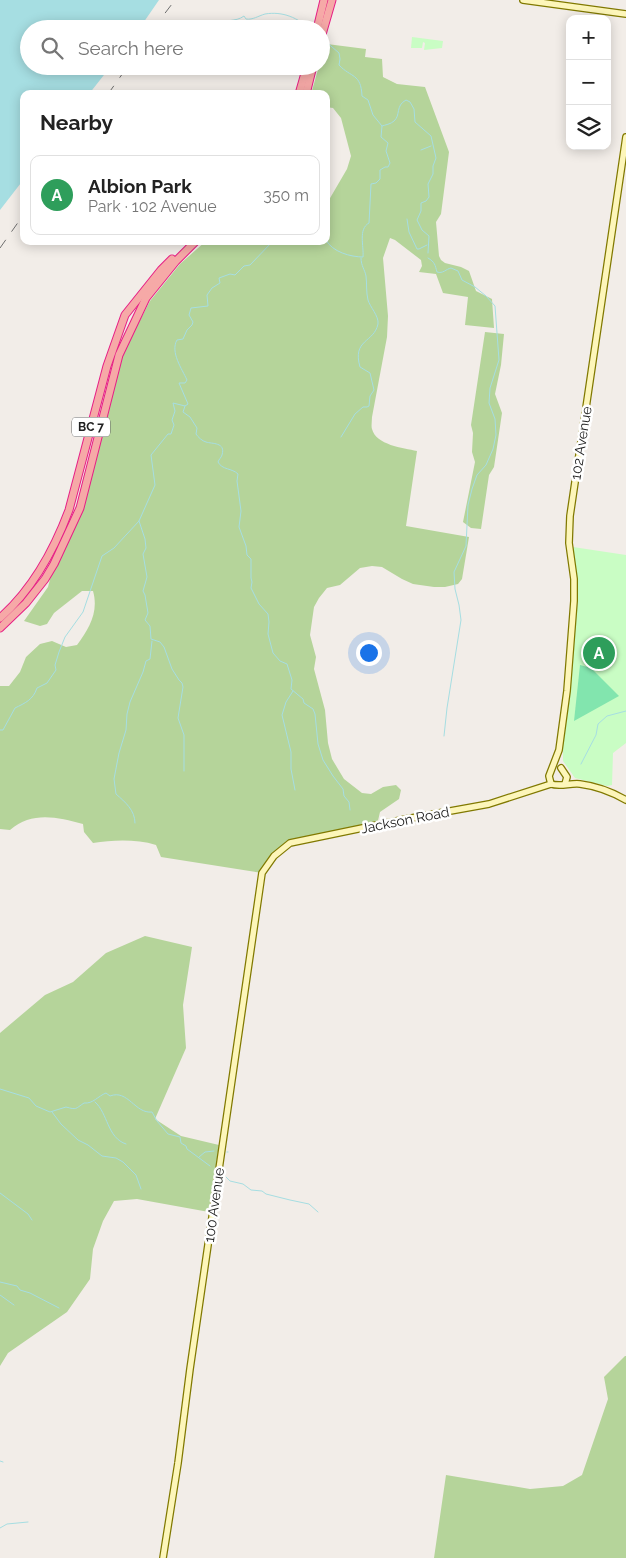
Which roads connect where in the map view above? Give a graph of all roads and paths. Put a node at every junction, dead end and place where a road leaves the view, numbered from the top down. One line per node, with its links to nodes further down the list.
1 (324, 0): 5 (highway)
2 (332, 0): 6 (highway)
3 (523, 0): 4 (main road)
4 (626, 14)
5 (319, 20)
6 (326, 20)
7 (305, 75): 9 (highway)
8 (311, 75): 10 (highway)
9 (301, 90)
10 (307, 90)
11 (626, 137): 16 (main road, 102 Avenue)
12 (187, 245): 14 (highway, BC 7)
13 (192, 245): 15 (highway, BC 7)
14 (0, 618)
15 (0, 628)
16 (558, 750): 17 (main road, 102 Avenue); 18 (main road, 102 Avenue)
17 (553, 768): 18 (main road); 19 (main road)
18 (561, 768): 20 (main road)
19 (550, 776): 21 (main road); 24 (main road, Jackson Road)
20 (567, 777): 22 (main road); 23 (main road)
21 (551, 784): 22 (main road); 24 (main road, Jackson Road)
22 (565, 784): 23 (main road)
23 (579, 784): 25 (main road)
24 (538, 788): 26 (main road, Jackson Road)
25 (626, 800)
26 (274, 856): 27 (main road, 100 Avenue)
27 (163, 1558)

